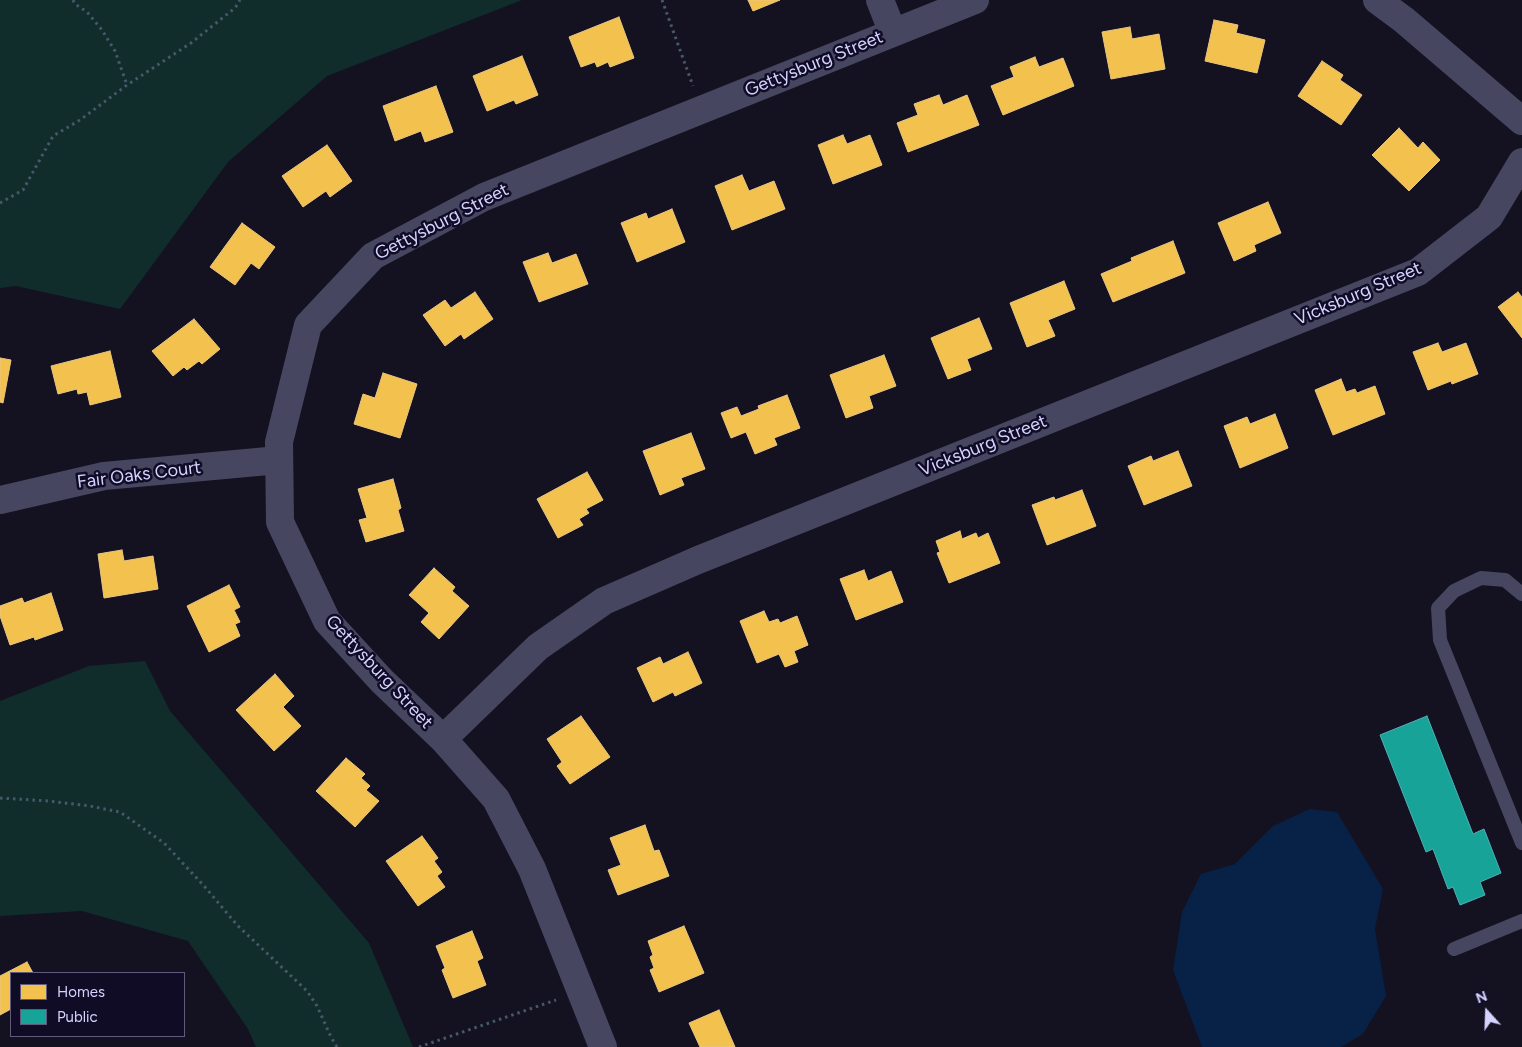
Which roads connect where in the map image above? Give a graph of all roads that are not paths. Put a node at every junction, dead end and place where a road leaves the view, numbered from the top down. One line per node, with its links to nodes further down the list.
1 (880, 0): 4 (street)
2 (975, 0): 4 (street, Gettysburg Street)
3 (1377, 0): 5 (street)
4 (893, 33): 7 (street, Gettysburg Street)
5 (1522, 121)
6 (1522, 162): 10 (street, Vicksburg Street)
7 (279, 460): 8 (street, Fair Oaks Court); 10 (street, Gettysburg Street)
8 (0, 500)
9 (1522, 594): 11 (lane)
10 (443, 739): 14 (street, Gettysburg Street)
11 (1522, 842)
12 (1522, 921): 13 (lane)
13 (1454, 949)
14 (603, 1047)

